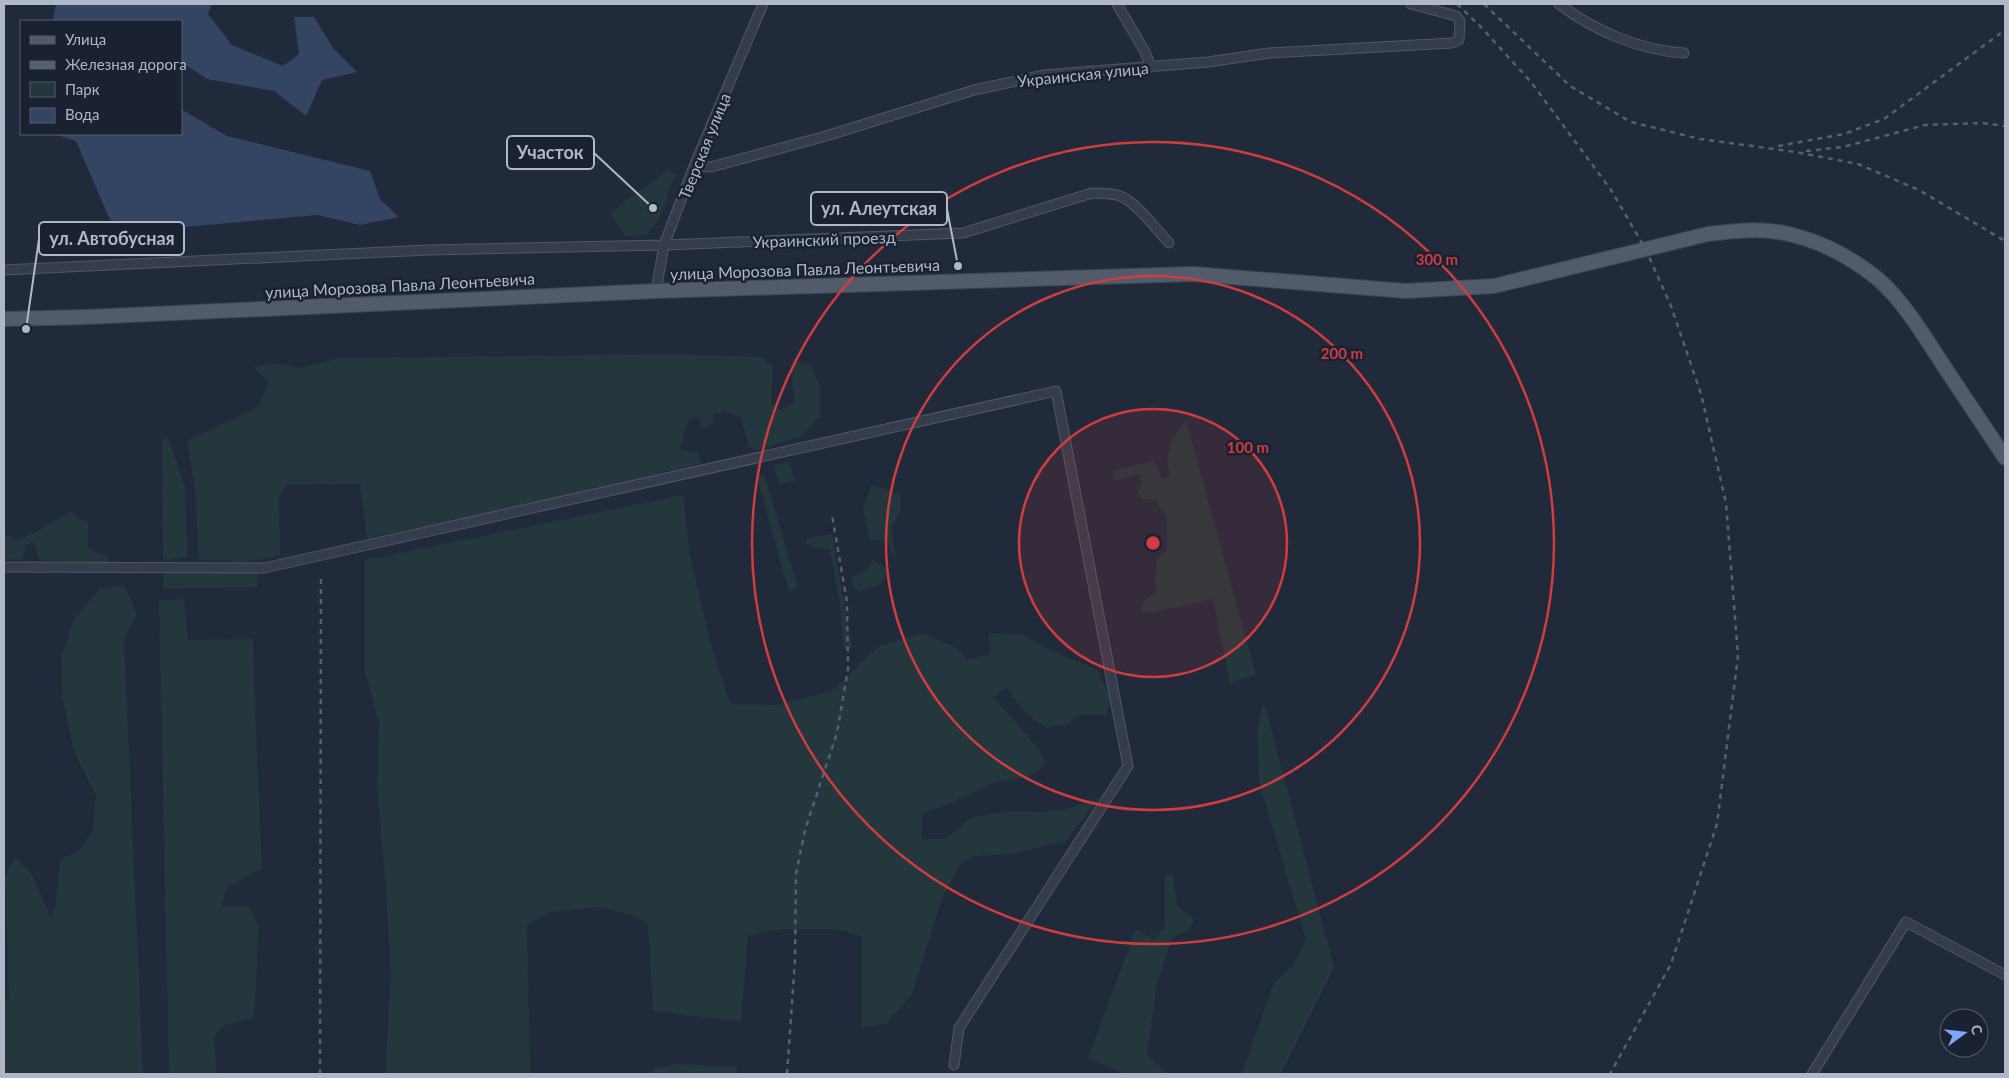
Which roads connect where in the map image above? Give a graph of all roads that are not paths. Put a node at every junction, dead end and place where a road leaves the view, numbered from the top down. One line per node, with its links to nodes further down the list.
1 (763, 4): 7 (street, Тверская улица)
2 (1117, 4): 6 (street)
3 (1412, 4): 6 (street, Украинская улица)
4 (1559, 4): 5 (street)
5 (1684, 53)
6 (1150, 67): 7 (street, Украинская улица)
7 (694, 166): 9 (street, Тверская улица)
8 (1169, 243): 9 (street, Украинский проезд)
9 (664, 245): 10 (street, Украинский проезд); 11 (street, Тверская улица)
10 (4, 270)
11 (656, 291): 12 (main road, улица Морозова Павла Леонтьевича); 13 (main road, улица Морозова Павла Леонтьевича)
12 (4, 319)
13 (2005, 458)
14 (4, 567): 16 (street)
15 (2005, 975): 17 (street)
16 (954, 1065)
17 (1812, 1074)

